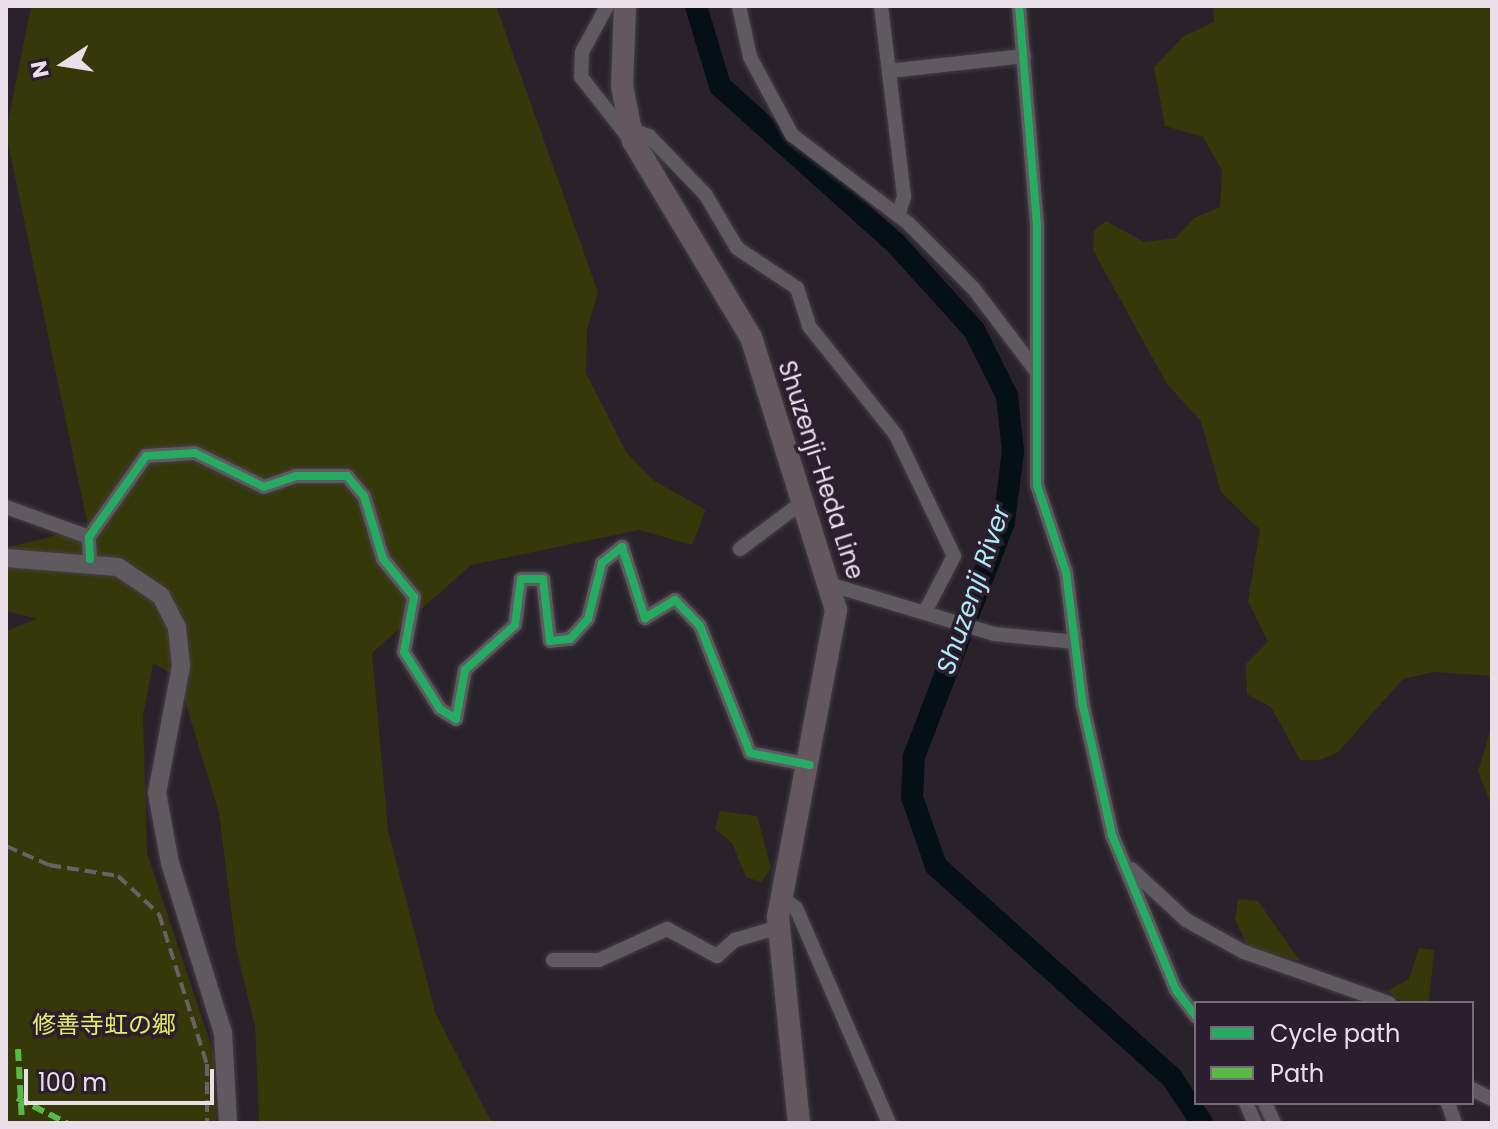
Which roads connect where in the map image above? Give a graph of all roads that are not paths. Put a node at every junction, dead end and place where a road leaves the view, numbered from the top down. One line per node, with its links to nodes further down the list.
1 (607, 6): 8 (street)
2 (625, 6): 8 (main road, Shuzenji-Heda Line)
3 (739, 6): 9 (street)
4 (881, 6): 7 (street)
5 (1019, 6): 6 (street)
6 (1024, 56): 7 (street); 10 (street)
7 (889, 71): 9 (street)
8 (633, 138): 11 (main road, Shuzenji-Heda Line); 18 (street)
9 (898, 215): 10 (street)
10 (1036, 371): 19 (street)
11 (804, 501): 14 (street); 17 (main road, Shuzenji-Heda Line)
12 (6, 507): 13 (street)
13 (89, 537): 16 (street); 20 (street)
14 (740, 549)
15 (6, 558): 16 (street)
16 (90, 559): 29 (street)
17 (832, 585): 18 (street); 20 (main road, Shuzenji-Heda Line)
18 (933, 614): 19 (street)
19 (1076, 642): 21 (street)
20 (810, 765): 22 (main road, Shuzenji-Heda Line)
21 (1128, 865): 25 (street); 26 (street)
22 (782, 898): 23 (main road, Shuzenji-Heda Line); 31 (street)
23 (779, 927): 24 (street); 30 (main road, Shuzenji-Heda Line)
24 (553, 960)
25 (1383, 1001)
26 (1193, 1011)
27 (1474, 1090): 28 (street)
28 (1492, 1099)
29 (228, 1123)
30 (799, 1123)
31 (889, 1123)

